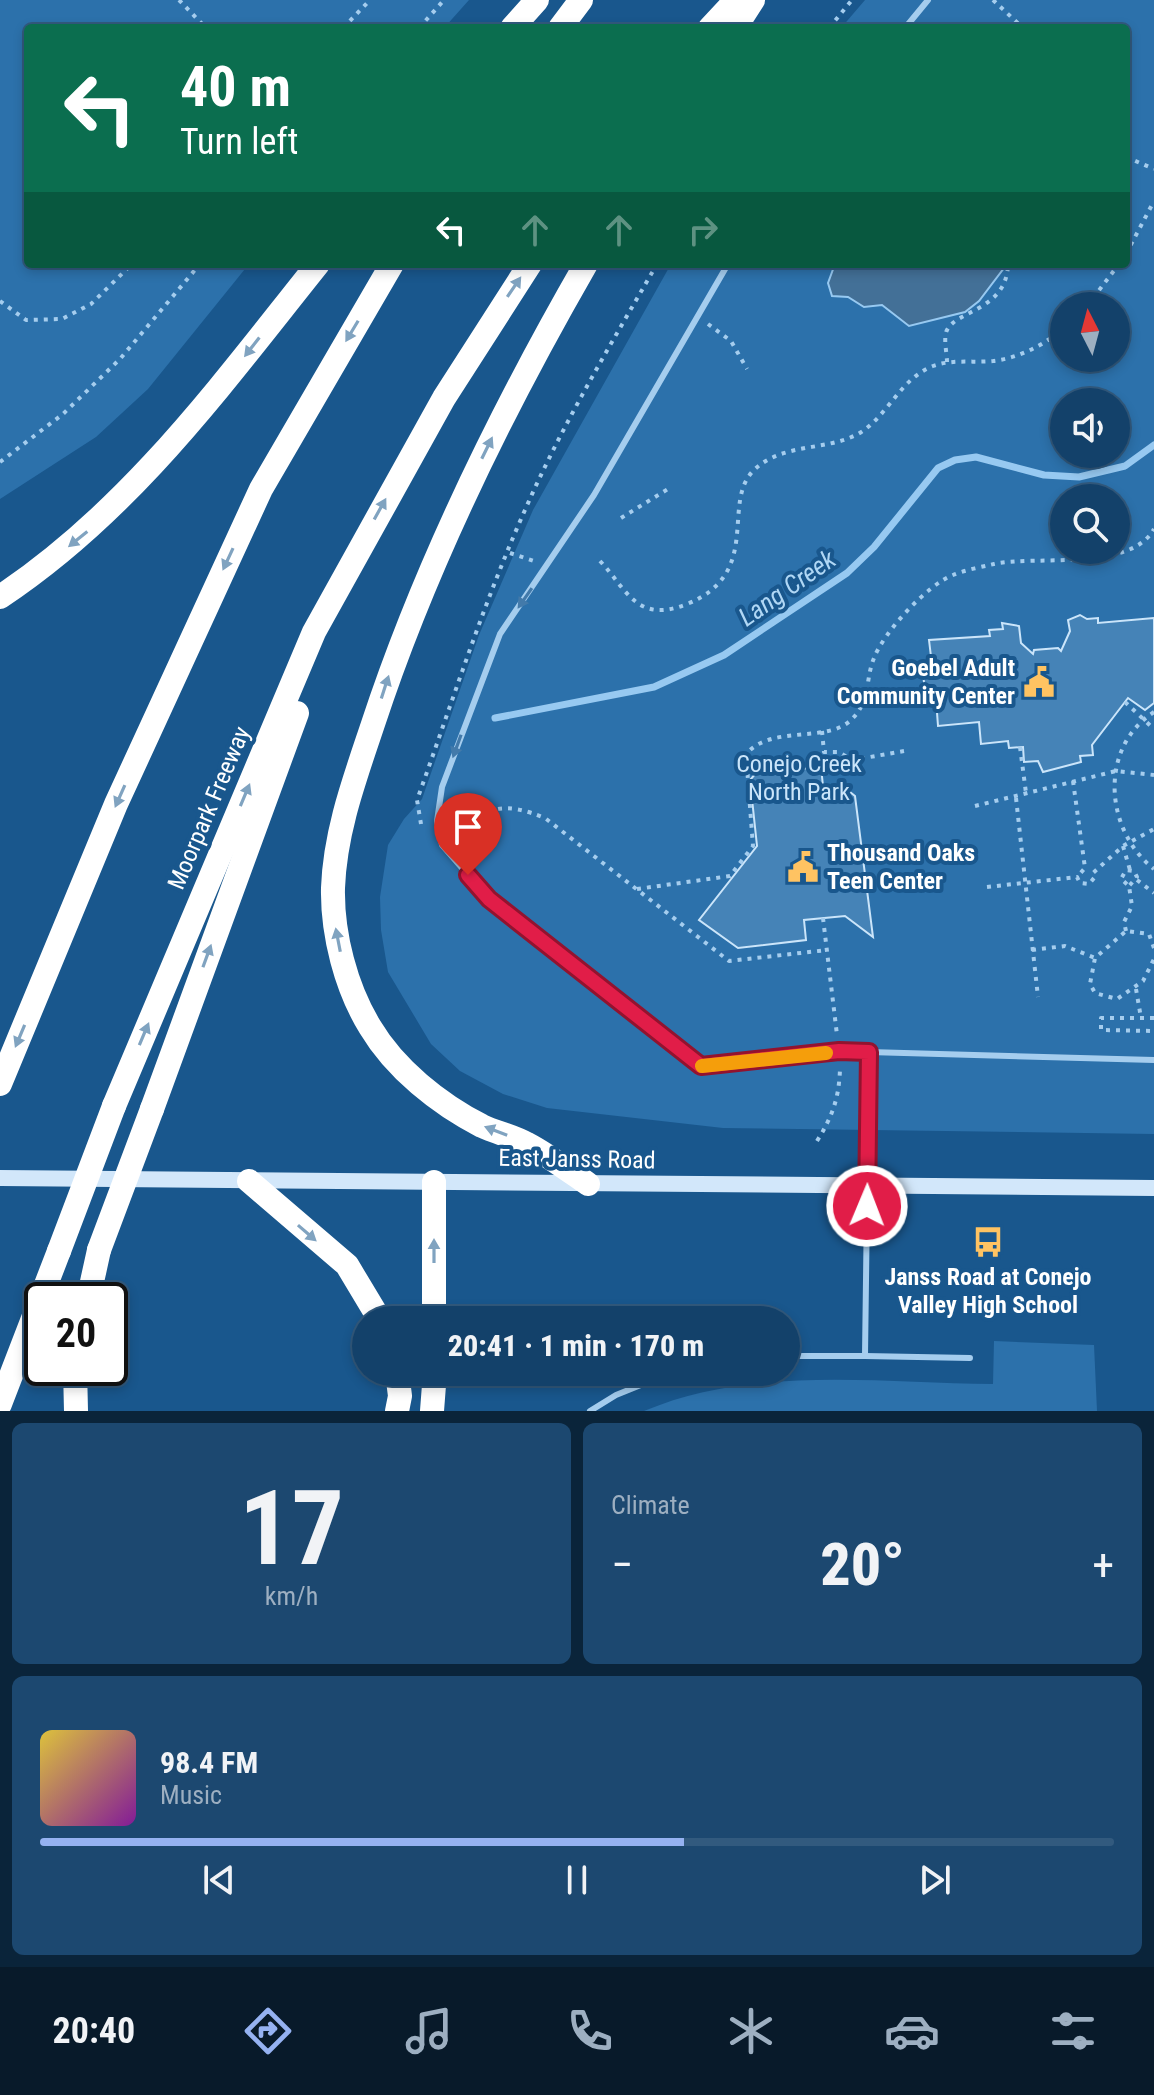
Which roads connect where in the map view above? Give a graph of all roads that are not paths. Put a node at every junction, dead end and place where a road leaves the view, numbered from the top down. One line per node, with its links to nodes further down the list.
1 (537, 0): 6 (highway)
2 (581, 0): 7 (highway)
3 (736, 0): 8 (highway)
4 (753, 0): 9 (highway)
5 (928, 0): 10 (lane)
6 (516, 24)
7 (563, 24)
8 (714, 24)
9 (738, 24)
10 (908, 24)
11 (315, 268): 17 (highway, one-way to 17)
12 (390, 268): 20 (highway, one-way to 20)
13 (527, 268): 16 (highway, Moorpark Freeway, one-way to 13)
14 (584, 268): 24 (highway, one-way to 14)
15 (726, 268): 18 (lane, one-way to 18)
16 (363, 540): 27 (highway, one-way to 16, bridge); 37 (highway, Moorpark Freeway, one-way to 16, bridge)
17 (0, 597)
18 (869, 1052): 19 (lane); 25 (lane)
19 (1154, 1060)
20 (0, 1084)
21 (0, 1178): 22 (main road, East Janss Road)
22 (249, 1181): 23 (main road, East Janss Road); 28 (highway, one-way to 28)
23 (434, 1182): 24 (main road, East Janss Road); 29 (highway, one-way to 23)
24 (588, 1184): 25 (main road, East Janss Road)
25 (867, 1186): 26 (main road, East Janss Road); 31 (lane)
26 (1154, 1188)
27 (92, 1282)
28 (372, 1306)
29 (434, 1306)
30 (800, 1356): 31 (lane)
31 (865, 1356): 32 (lane)
32 (970, 1358)
33 (75, 1386): 38 (highway)
34 (399, 1386): 39 (highway)
35 (434, 1386): 40 (highway)
36 (638, 1386): 41 (lane)
37 (0, 1404)
38 (76, 1411)
39 (397, 1411)
40 (432, 1411)
41 (590, 1411)

